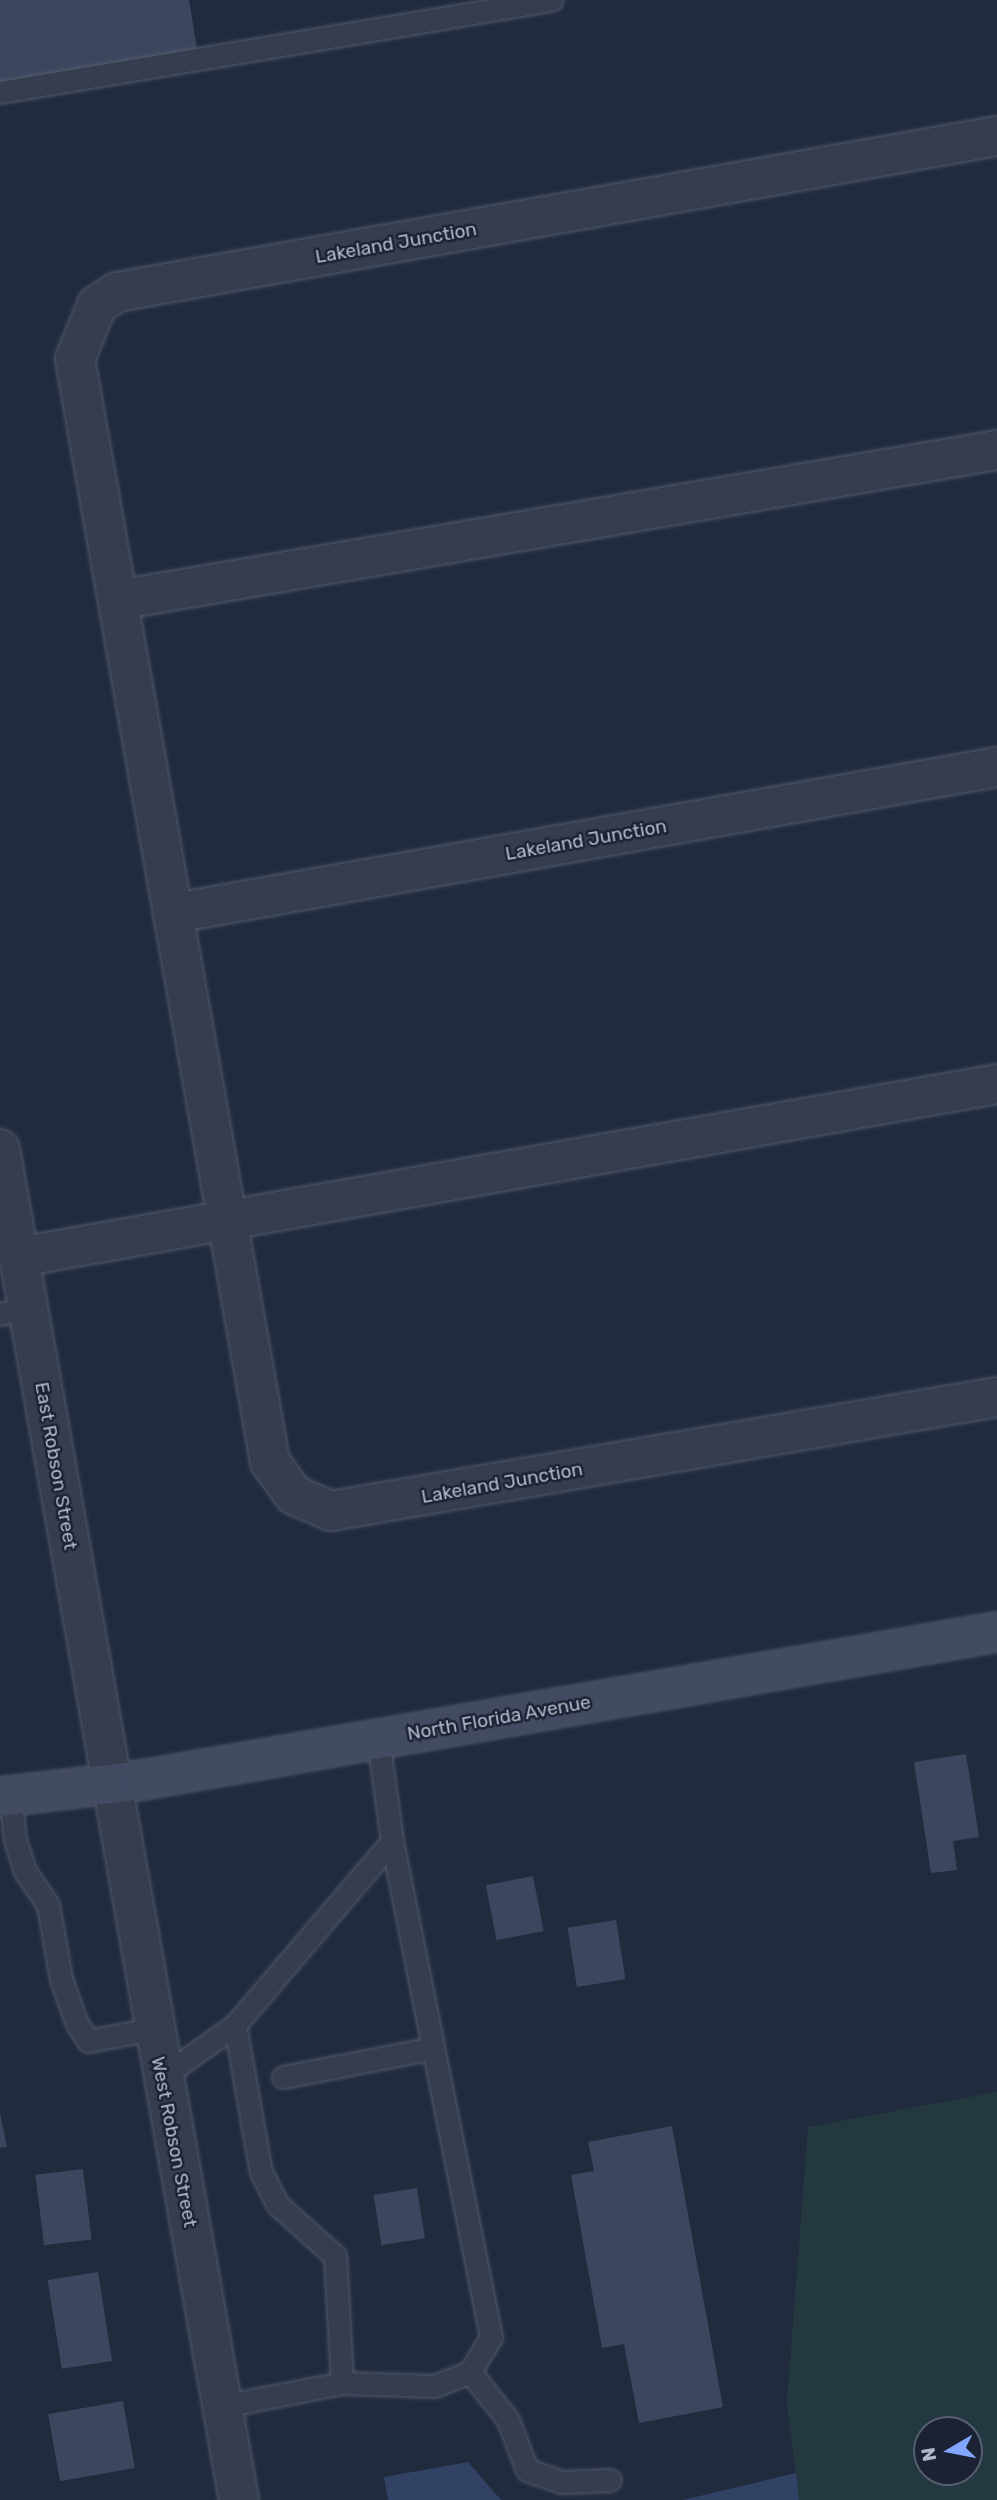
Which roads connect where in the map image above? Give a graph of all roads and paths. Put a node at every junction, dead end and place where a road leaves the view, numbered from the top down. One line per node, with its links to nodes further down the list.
1 (551, 0): 2 (lane)
2 (0, 92)
3 (997, 136): 5 (street, Lakeland Junction)
4 (997, 450): 5 (street)
5 (118, 600): 7 (street, Lakeland Junction)
6 (997, 767): 7 (street, Lakeland Junction)
7 (175, 913): 10 (street, Lakeland Junction)
8 (997, 1084): 10 (street)
9 (0, 1149): 11 (street, East Robson Street)
10 (229, 1219): 11 (street); 13 (street, Lakeland Junction)
11 (19, 1257): 12 (street, East Robson Street)
12 (14, 1311): 16 (street, East Robson Street)
13 (997, 1396)
14 (997, 1632): 15 (street, North Florida Avenue)
15 (378, 1739): 16 (street, North Florida Avenue); 18 (lane)
16 (111, 1784): 17 (street, North Florida Avenue); 20 (street, West Robson Street)
17 (5, 1796): 20 (lane)
18 (392, 1841): 19 (lane); 21 (lane)
19 (235, 2025): 22 (lane); 25 (lane)
20 (152, 2029): 22 (street, West Robson Street)
21 (433, 2048): 23 (lane); 24 (lane)
22 (162, 2077): 26 (street, West Robson Street)
23 (283, 2077)
24 (470, 2372): 25 (lane); 27 (lane)
25 (342, 2383): 26 (lane)
26 (222, 2406): 28 (street, West Robson Street)
27 (610, 2480)
28 (239, 2500)

